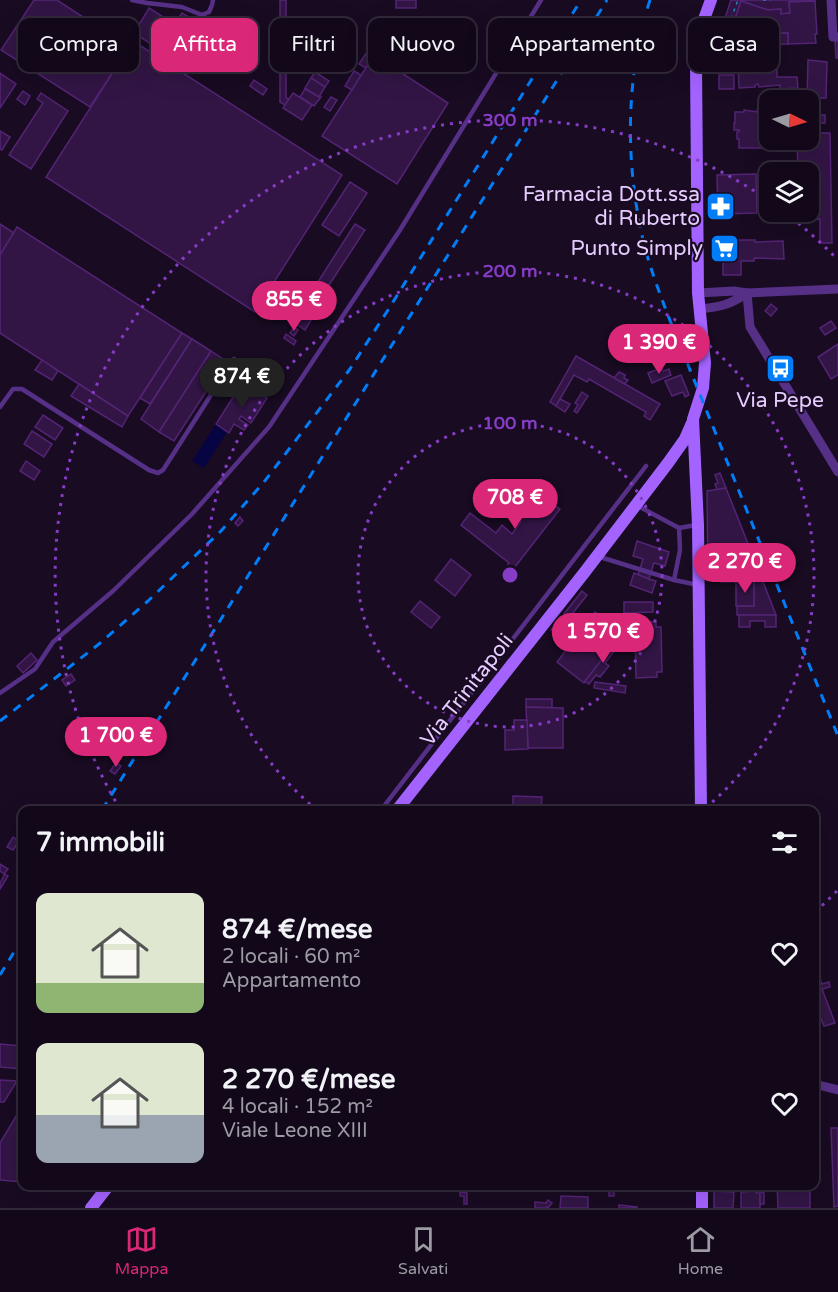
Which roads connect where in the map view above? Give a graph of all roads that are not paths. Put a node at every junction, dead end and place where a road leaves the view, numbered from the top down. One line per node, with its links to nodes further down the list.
1 (132, 0): 2 (lane)
2 (213, 0)
3 (541, 0): 29 (lane)
4 (711, 0): 9 (main road)
5 (831, 0): 6 (street)
6 (835, 18): 7 (street)
7 (838, 37)
8 (838, 289): 10 (street)
9 (698, 293): 10 (street); 11 (main road)
10 (747, 293): 11 (street); 16 (street)
11 (699, 309): 14 (main road)
12 (234, 359): 13 (lane)
13 (0, 407)
14 (693, 419): 17 (main road, Via Trinitapoli); 20 (main road)
15 (646, 466): 18 (lane)
16 (838, 472)
17 (636, 505): 19 (main road, Via Trinitapoli); 21 (lane)
18 (612, 510): 19 (lane); 23 (lane)
19 (625, 520): 22 (main road, Via Trinitapoli)
20 (698, 525): 21 (lane); 26 (main road)
21 (678, 528): 25 (lane)
22 (597, 556): 24 (main road, Via Trinitapoli); 25 (lane)
23 (571, 564): 24 (lane); 27 (lane)
24 (584, 573): 28 (main road, Via Trinitapoli)
25 (674, 580): 26 (lane)
26 (699, 585): 34 (main road)
27 (533, 614): 28 (lane); 30 (lane)
28 (545, 622): 31 (main road, Via Trinitapoli)
29 (0, 693)
30 (436, 739): 31 (lane); 32 (lane)
31 (447, 747): 33 (main road, Via Trinitapoli)
32 (384, 806)
33 (400, 806)
34 (701, 806)
35 (819, 1084): 36 (street)
36 (838, 1090)
37 (105, 1190): 39 (main road)
38 (702, 1190): 40 (main road)
39 (91, 1208)
40 (702, 1208)

